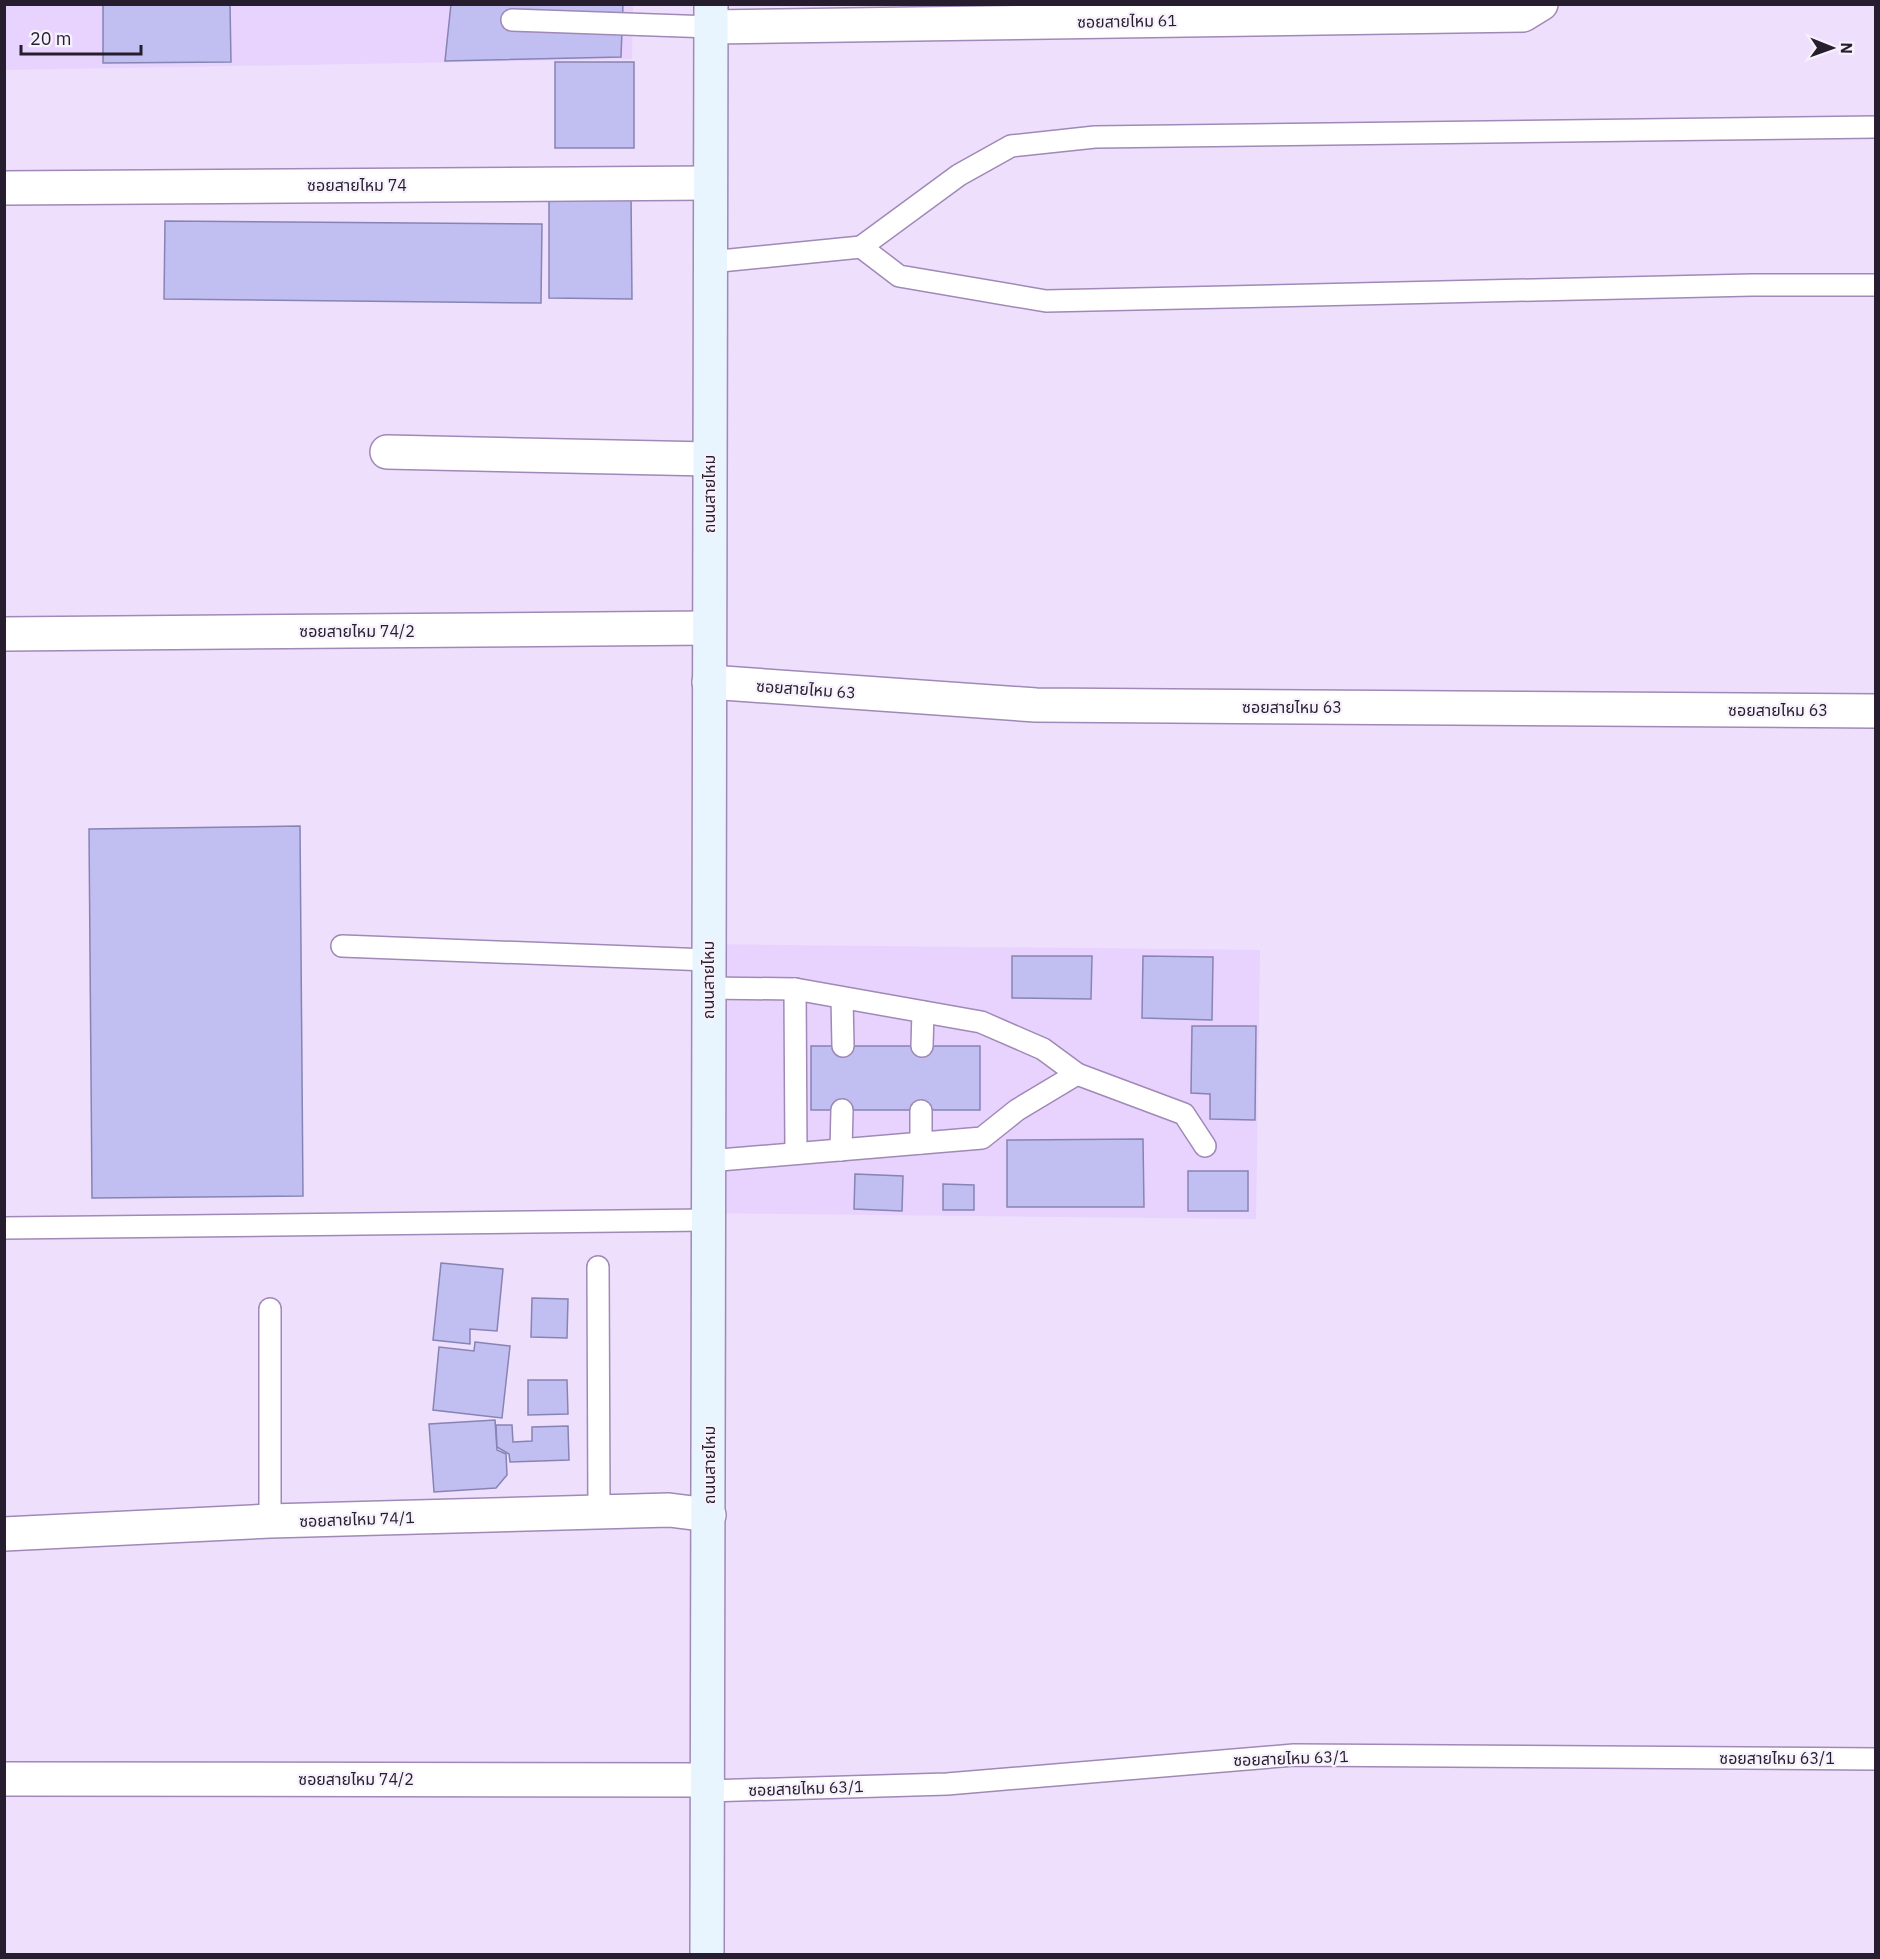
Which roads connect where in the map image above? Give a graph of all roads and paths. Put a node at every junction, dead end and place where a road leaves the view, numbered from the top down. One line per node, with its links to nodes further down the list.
1 (1541, 4): 2 (street, ซอยสายไหม 61)
2 (711, 16): 3 (lane); 5 (main road, ถนนสายไหม)
3 (512, 20)
4 (1875, 127): 7 (lane)
5 (710, 183): 6 (street, ซอยสายไหม 74); 8 (main road, ถนนสายไหม)
6 (4, 188)
7 (861, 247): 8 (lane); 9 (lane)
8 (710, 262): 11 (main road, ถนนสายไหม)
9 (1875, 285)
10 (387, 452): 11 (street)
11 (709, 459): 12 (main road, ถนนสายไหม)
12 (709, 628): 13 (street, ซอยสายไหม 74/2); 14 (main road, ถนนสายไหม)
13 (4, 634)
14 (709, 682): 15 (street, ซอยสายไหม 63); 17 (main road, ถนนสายไหม)
15 (1875, 711)
16 (342, 946): 17 (lane)
17 (708, 974): 18 (lane); 30 (main road, ถนนสายไหม)
18 (795, 989): 19 (lane); 29 (lane)
19 (842, 998): 20 (lane); 21 (lane)
20 (923, 1012): 22 (lane); 23 (lane)
21 (843, 1046)
22 (922, 1046)
23 (1077, 1074): 26 (lane); 27 (lane)
24 (842, 1110): 28 (lane)
25 (921, 1111): 26 (lane)
26 (921, 1143): 28 (lane)
27 (1205, 1146)
28 (841, 1150): 29 (lane)
29 (796, 1154): 30 (lane)
30 (708, 1161): 31 (main road, ถนนสายไหม)
31 (708, 1220): 32 (lane); 36 (main road, ถนนสายไหม)
32 (4, 1228)
33 (598, 1267): 35 (lane)
34 (270, 1309): 37 (lane)
35 (598, 1512): 36 (street, ซอยสายไหม 74/1); 37 (street, ซอยสายไหม 74/1)
36 (709, 1515): 41 (main road, ถนนสายไหม)
37 (270, 1521): 38 (street, ซอยสายไหม 74/1)
38 (4, 1534)
39 (1875, 1759): 41 (lane, ซอยสายไหม 63/1)
40 (4, 1779): 41 (street, ซอยสายไหม 74/2)
41 (707, 1785): 42 (main road, ถนนสายไหม)
42 (707, 1954)

